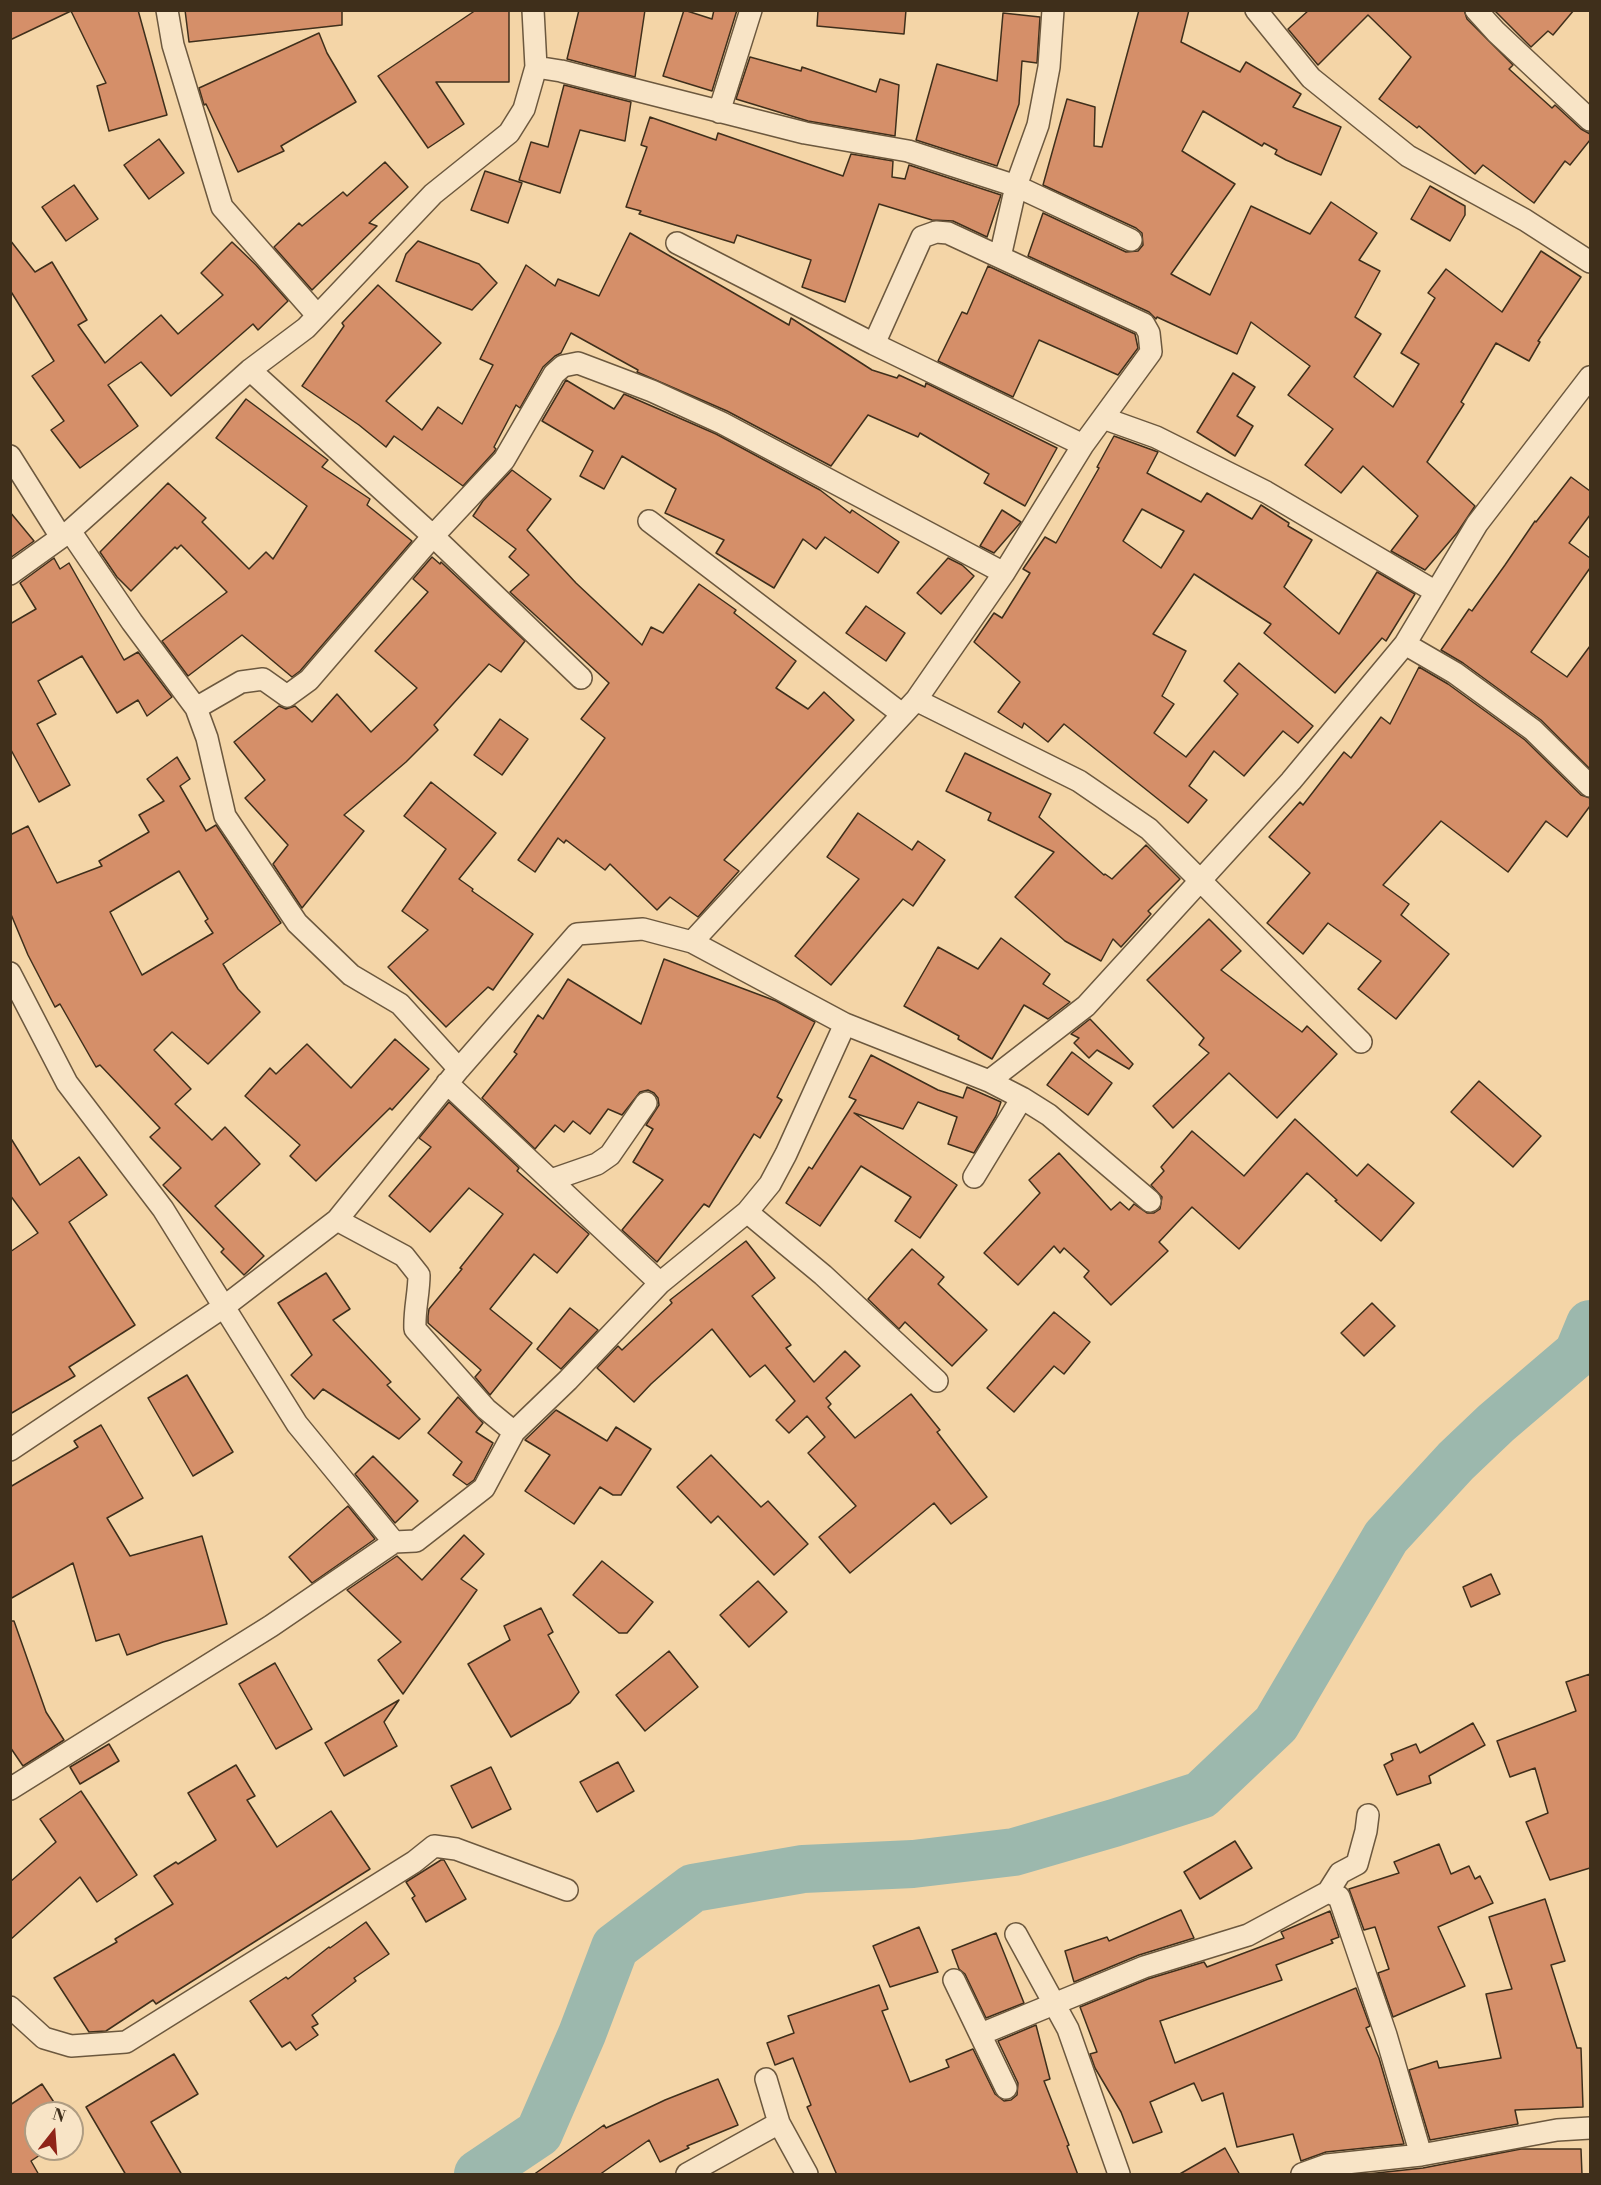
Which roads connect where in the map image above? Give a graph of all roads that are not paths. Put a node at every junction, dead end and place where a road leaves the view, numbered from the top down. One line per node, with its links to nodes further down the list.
1 (167, 10): 15 (street)
2 (533, 10): 7 (street)
3 (751, 10): 8 (street)
4 (1053, 10): 10 (street)
5 (1256, 10): 14 (street)
6 (1476, 10): 9 (street)
7 (536, 67): 8 (street); 15 (street)
8 (719, 112): 10 (street)
9 (1590, 120)
10 (1016, 186): 11 (street); 13 (street)
11 (1131, 240)
12 (677, 243): 16 (street)
13 (1000, 257): 16 (street); 19 (street)
14 (1590, 262)
15 (317, 315): 17 (street)
16 (874, 344): 20 (street)
17 (250, 370): 23 (street); 24 (street)
18 (1590, 377): 27 (street)
19 (1103, 418): 20 (street); 27 (street)
20 (1083, 445): 25 (street)
21 (10, 456): 23 (street)
22 (649, 520): 30 (street)
23 (66, 534): 26 (street); 31 (street)
24 (433, 536): 25 (street); 29 (street); 31 (street)
25 (1005, 573): 30 (street)
26 (10, 574)
27 (1436, 592): 28 (street)
28 (1405, 644): 32 (street); 33 (street)
29 (581, 678)
30 (909, 707): 33 (street); 34 (street)
31 (196, 708): 38 (street)
32 (1590, 786)
33 (1201, 882): 37 (street); 39 (street)
34 (692, 942): 36 (street); 38 (street)
35 (10, 973): 48 (street)
36 (845, 1024): 39 (street); 45 (street)
37 (1361, 1042)
38 (453, 1076): 43 (street); 46 (street)
39 (989, 1081): 40 (street)
40 (1022, 1098): 42 (street); 44 (street)
41 (646, 1103): 43 (street)
42 (974, 1177)
43 (551, 1180): 47 (street)
44 (1150, 1201)
45 (747, 1212): 47 (street); 49 (street)
46 (337, 1220): 48 (street); 50 (street)
47 (660, 1283): 50 (street)
48 (225, 1306): 51 (street); 52 (street)
49 (937, 1381)
50 (513, 1432): 52 (street)
51 (10, 1450)
52 (394, 1542): 53 (street)
53 (10, 1789)
54 (1368, 1815): 56 (street)
55 (567, 1890): 60 (street)
56 (1328, 1892): 59 (street); 66 (street)
57 (1016, 1934): 59 (street)
58 (954, 1980): 61 (street)
59 (1055, 2003): 61 (street); 69 (street)
60 (10, 2007)
61 (981, 2034): 63 (street)
62 (766, 2079): 64 (street)
63 (1006, 2088)
64 (779, 2122): 67 (street); 68 (street)
65 (1590, 2128): 66 (street)
66 (1420, 2155): 70 (street)
67 (687, 2175)
68 (807, 2175)
69 (1119, 2175)
70 (1302, 2175)

